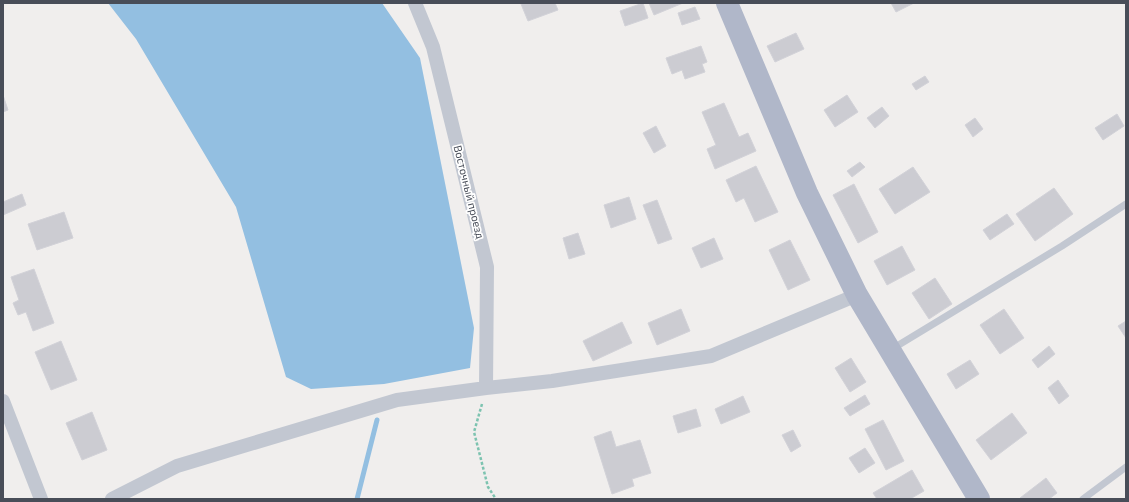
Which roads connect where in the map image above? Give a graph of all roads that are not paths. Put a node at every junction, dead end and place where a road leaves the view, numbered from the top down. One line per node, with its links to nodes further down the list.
1 (414, 3): 6 (street, Восточный проезд)
2 (727, 3): 4 (main road)
3 (1126, 204): 5 (lane)
4 (857, 295): 5 (main road); 6 (street)
5 (890, 350): 11 (main road)
6 (486, 388): 10 (street)
7 (3, 401): 9 (street)
8 (1126, 467): 12 (lane)
9 (41, 499)
10 (112, 499)
11 (979, 499)
12 (1083, 499)

